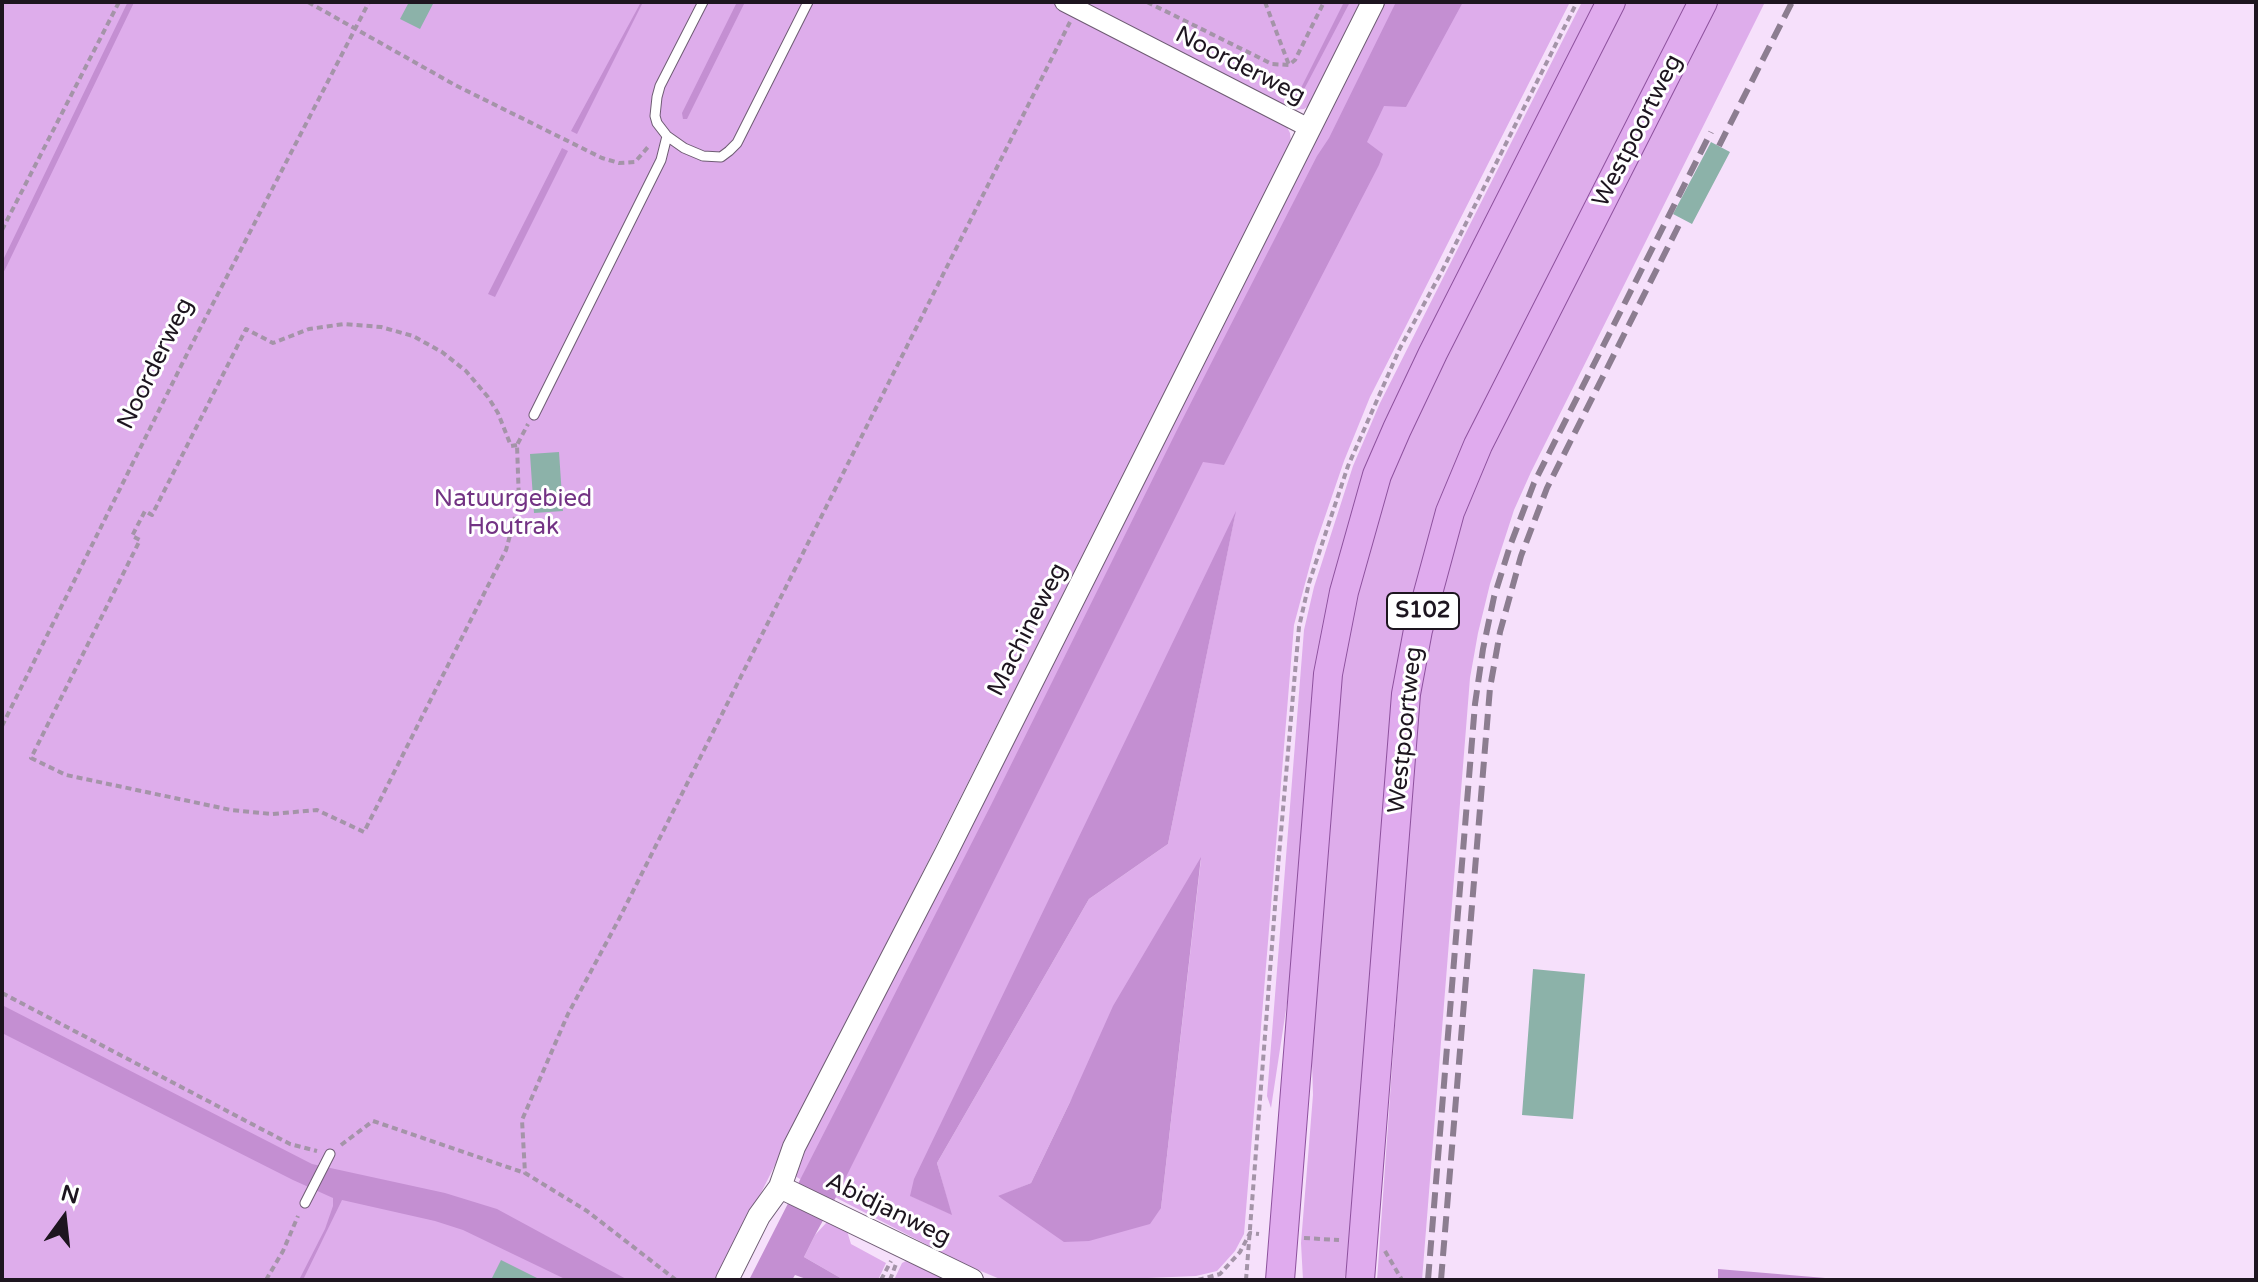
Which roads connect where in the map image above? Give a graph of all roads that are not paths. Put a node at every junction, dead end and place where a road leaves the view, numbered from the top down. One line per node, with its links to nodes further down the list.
1 (703, 2): 8 (lane)
2 (808, 2): 8 (lane)
3 (1373, 2): 7 (street, Machineweg)
4 (1611, 2): 15 (main road)
5 (1703, 2): 16 (main road, Westpoortweg / S102)
6 (1070, 5): 7 (street, Noorderweg)
7 (1309, 128): 11 (street, Machineweg)
8 (664, 132): 9 (lane)
9 (534, 415)
10 (331, 1153): 12 (lane)
11 (786, 1190): 13 (street, Machineweg); 14 (street, Abidjanweg)
12 (305, 1203)
13 (727, 1280)
14 (972, 1280)
15 (1280, 1280)
16 (1360, 1280)

